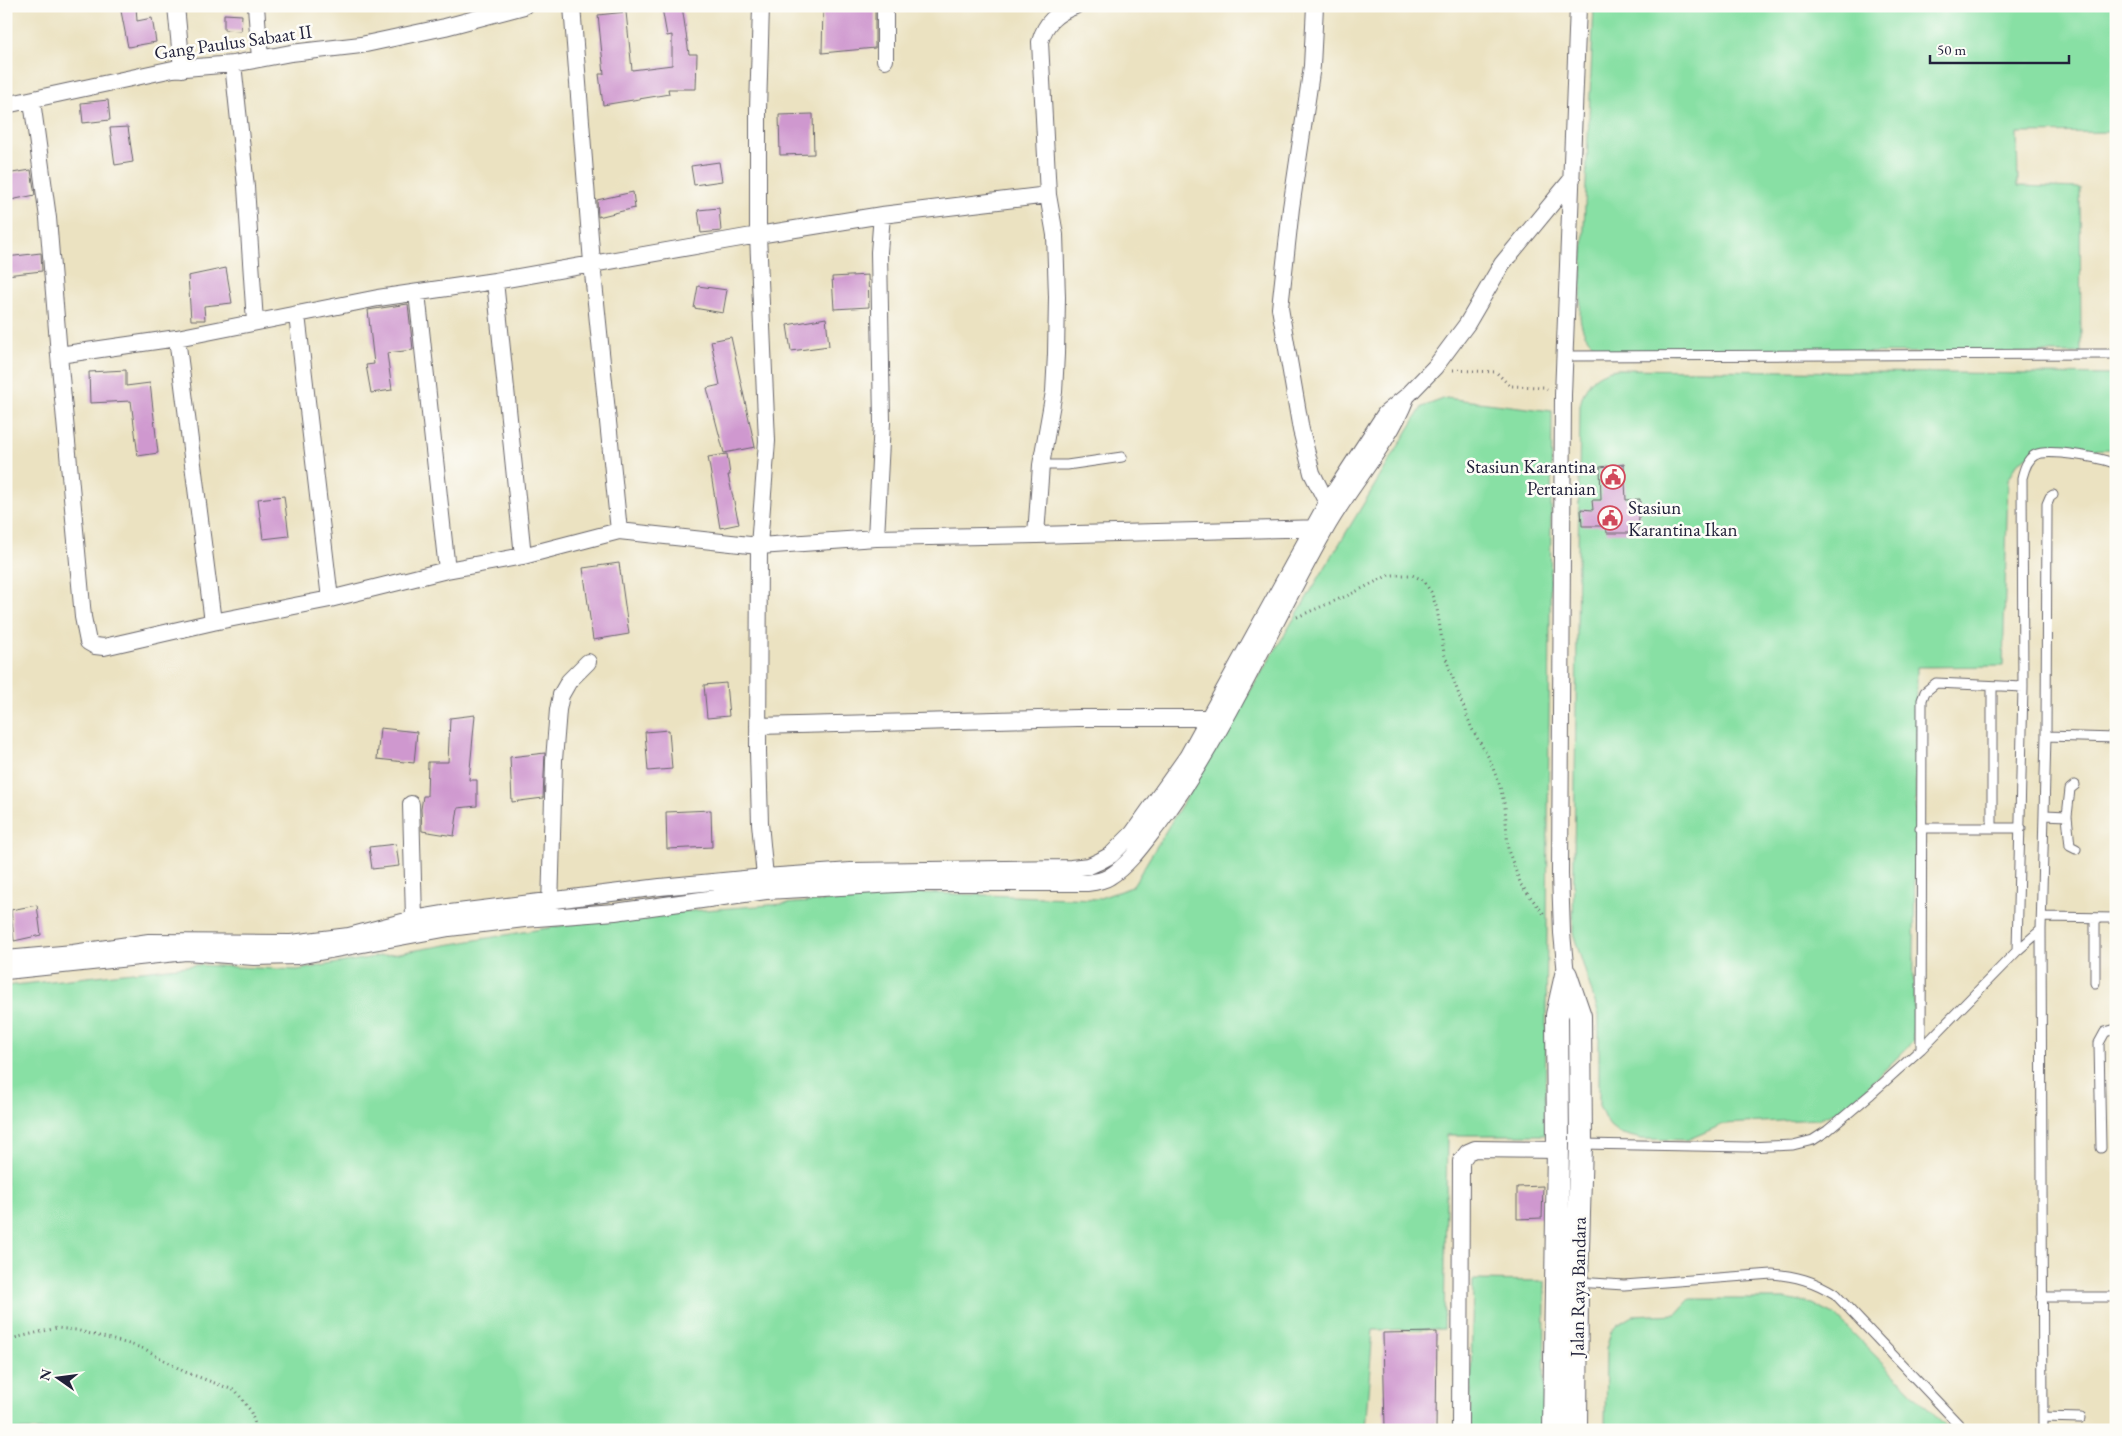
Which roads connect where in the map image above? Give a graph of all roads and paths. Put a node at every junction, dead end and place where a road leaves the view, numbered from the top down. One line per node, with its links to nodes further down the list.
1 (176, 6): 13 (street)
2 (256, 6): 10 (street)
3 (524, 6): 10 (street, Gang Paulus Sabaat II)
4 (572, 6): 20 (street)
5 (761, 6): 19 (street)
6 (885, 6): 11 (street)
7 (1075, 6): 17 (street)
8 (1315, 6): 35 (street)
9 (1578, 6): 16 (street)
10 (260, 59): 12 (street, Gang Paulus Sabaat II)
11 (885, 60)
12 (233, 64): 13 (street, Gang Paulus Sabaat II); 24 (street)
13 (182, 69): 14 (street, Gang Paulus Sabaat II)
14 (32, 101): 15 (street, Gang Paulus Sabaat II); 27 (street)
15 (6, 105)
16 (1572, 179): 28 (street); 29 (street)
17 (1048, 195): 18 (street); 33 (street)
18 (882, 215): 19 (street); 39 (street)
19 (758, 235): 20 (street); 40 (street)
20 (592, 264): 21 (street); 37 (street)
21 (495, 281): 22 (street); 41 (street)
22 (417, 293): 23 (street); 42 (street)
23 (297, 315): 24 (street); 43 (street)
24 (255, 322): 25 (street)
25 (177, 338): 27 (street); 44 (street)
26 (2116, 354): 28 (lane)
27 (59, 355): 44 (street)
28 (1564, 356): 30 (street)
29 (1435, 367): 30 (path); 35 (street)
30 (1562, 400): 68 (street)
31 (1122, 458): 33 (lane)
32 (2116, 464): 47 (lane)
33 (1041, 465): 38 (street)
34 (2053, 495): 51 (lane)
35 (1332, 507): 36 (street)
36 (1320, 528): 38 (street); 45 (street); 49 (street)
37 (619, 531): 40 (street); 41 (street)
38 (1036, 535): 39 (street)
39 (876, 538): 40 (street)
40 (760, 546): 50 (street)
41 (523, 556): 42 (street)
42 (446, 570): 43 (street)
43 (330, 599): 44 (street)
44 (213, 622)
45 (1276, 625): 61 (street); 68 (path)
46 (588, 662): 62 (street)
47 (2022, 686): 48 (lane); 59 (lane)
48 (1992, 687): 57 (lane); 58 (lane)
49 (1208, 718): 50 (street); 61 (street)
50 (758, 726): 61 (street)
51 (2046, 736): 52 (lane); 55 (lane)
52 (2116, 738)
53 (2076, 785): 56 (lane)
54 (411, 804): 66 (street)
55 (2044, 815): 56 (lane); 63 (lane)
56 (2067, 816): 60 (lane)
57 (1920, 828): 58 (lane); 75 (lane)
58 (1992, 828): 59 (lane)
59 (2021, 828): 69 (lane)
60 (2076, 849)
61 (765, 884): 62 (street)
62 (550, 908): 66 (street); 71 (street)
63 (2042, 917): 64 (lane); 67 (lane)
64 (2095, 918): 65 (lane); 73 (lane)
65 (2116, 918)
66 (414, 919): 70 (street)
67 (2042, 930): 69 (lane); 80 (lane)
68 (1562, 933): 72 (street)
69 (2017, 951): 75 (lane)
70 (6, 959)
71 (6, 971)
72 (1566, 975): 76 (main road, Jalan Raya Bandara); 77 (main road, Jalan Raya Bandara)
73 (2095, 982)
74 (2116, 1028): 78 (lane)
75 (1920, 1049): 76 (lane)
76 (1581, 1144): 77 (main road); 79 (main road, Jalan Raya Bandara)
77 (1558, 1148): 86 (street); 87 (main road, Jalan Raya Bandara)
78 (2101, 1148)
79 (1577, 1282): 88 (main road, Jalan Raya Bandara); 89 (lane)
80 (2042, 1297): 81 (lane); 83 (lane)
81 (2116, 1297)
82 (6, 1340): 85 (path)
83 (2043, 1417): 84 (lane); 90 (lane)
84 (2081, 1418)
85 (257, 1430)
86 (1460, 1430)
87 (1554, 1430)
88 (1576, 1430)
89 (1964, 1430)
90 (2043, 1430)

